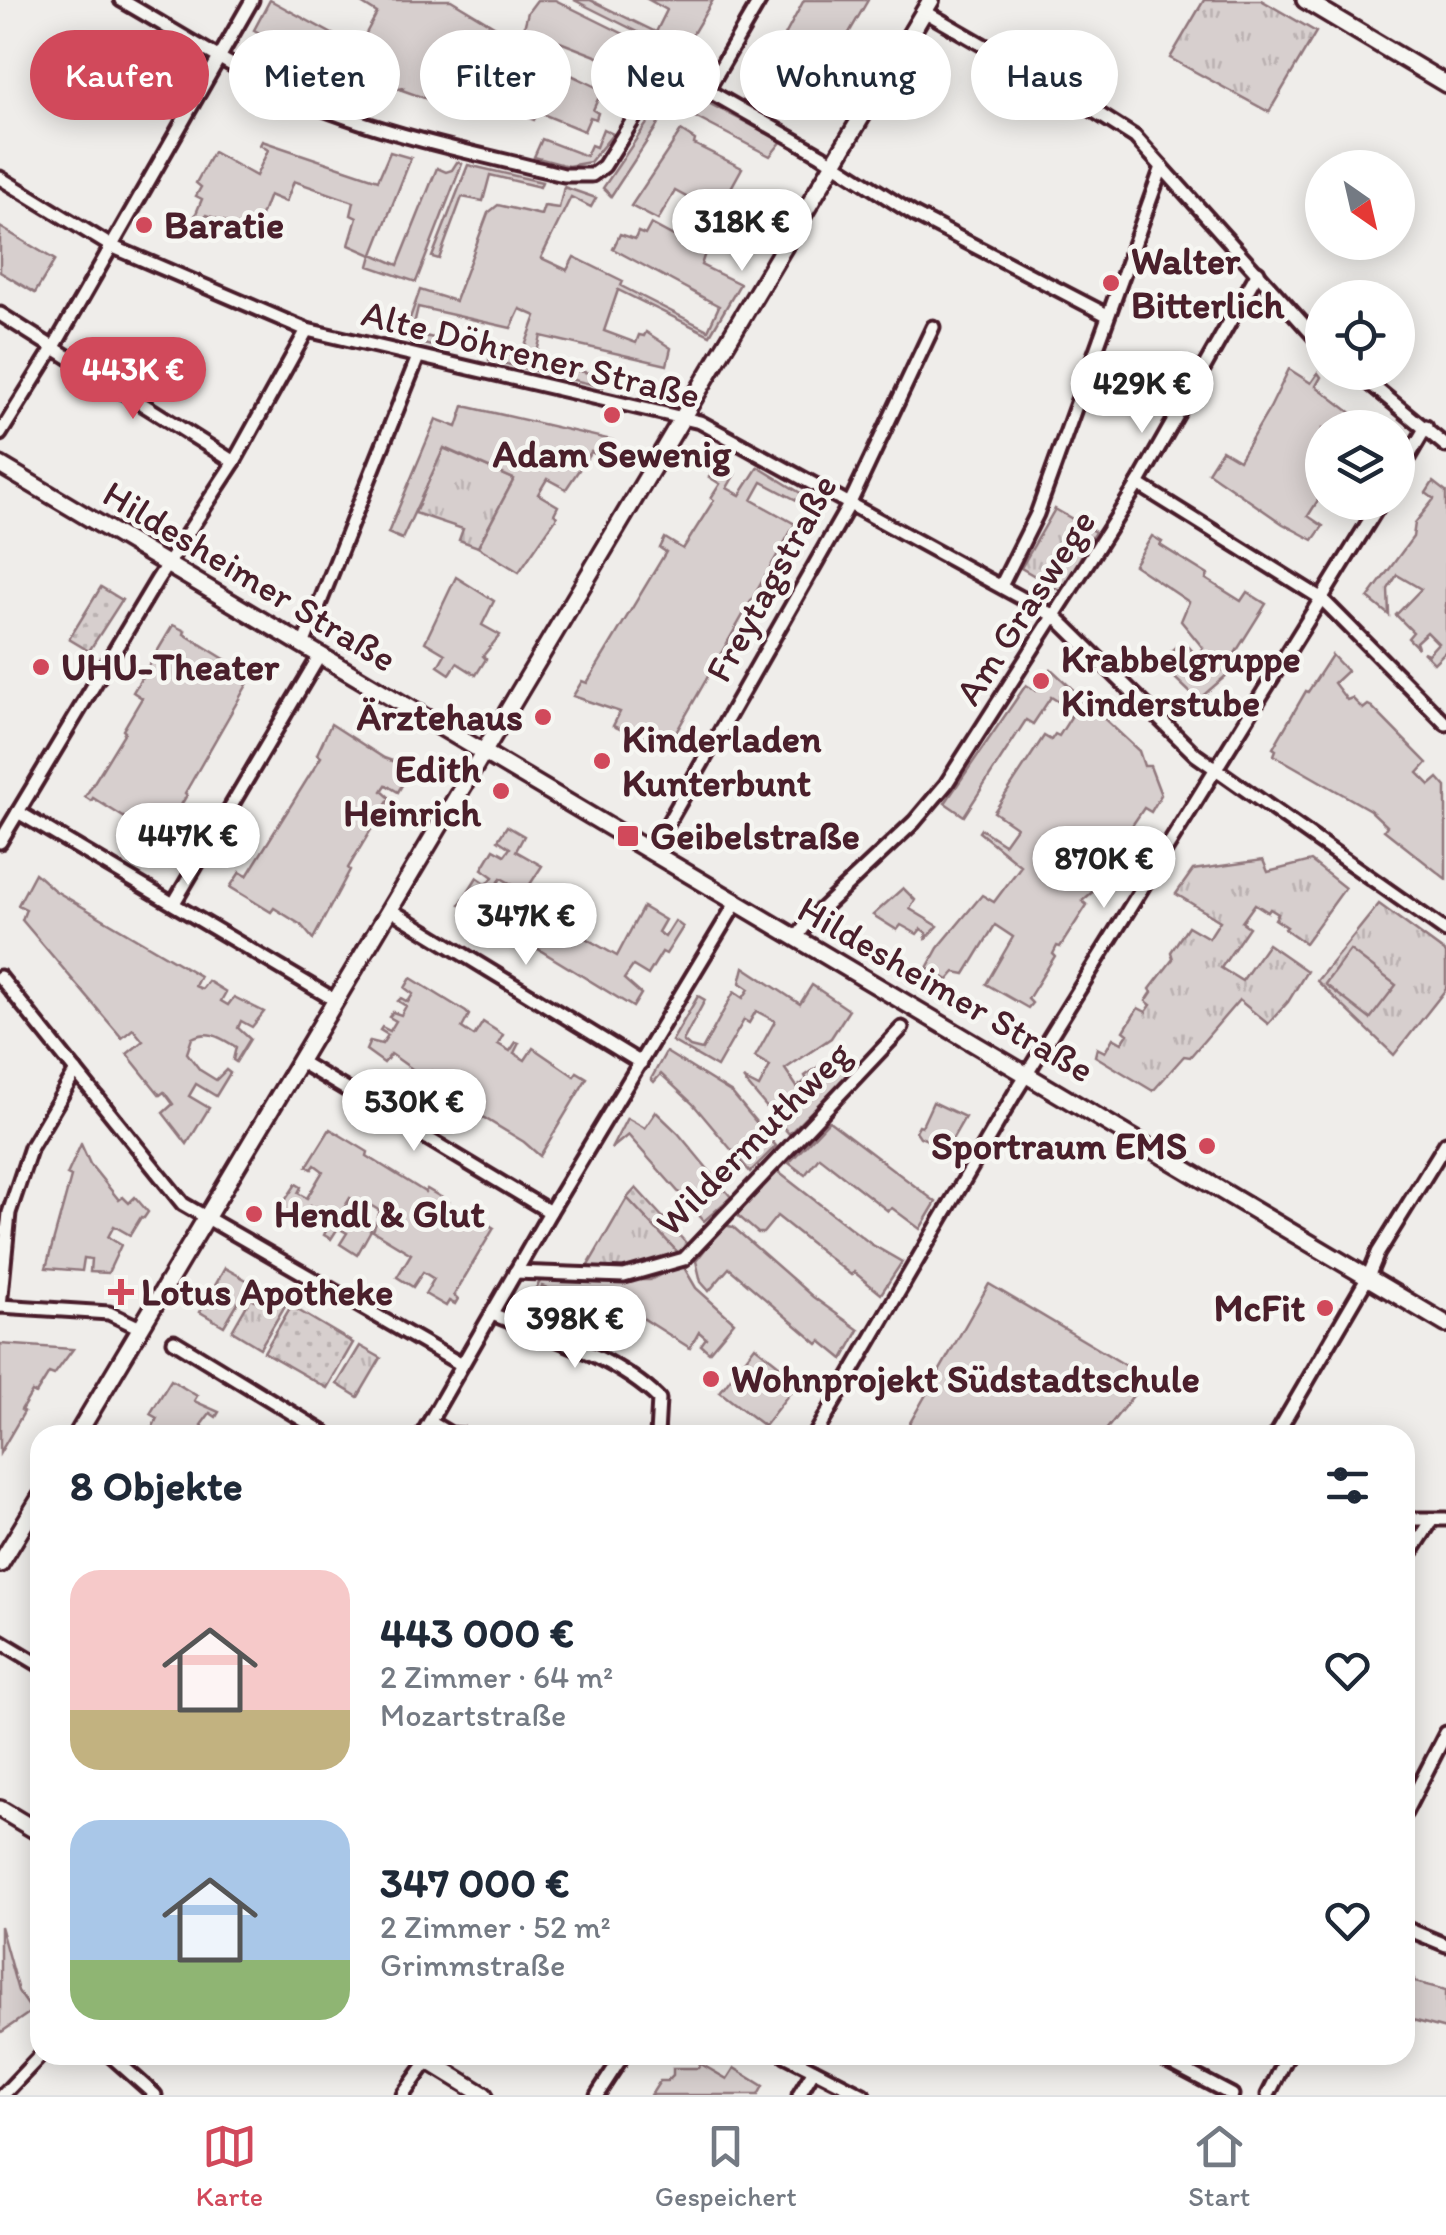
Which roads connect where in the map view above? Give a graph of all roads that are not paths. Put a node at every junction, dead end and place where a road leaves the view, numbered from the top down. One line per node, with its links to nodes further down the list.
1 (122, 0): 6 (street)
2 (252, 0): 6 (street)
3 (760, 0): 7 (street)
4 (1305, 0): 8 (street)
5 (927, 6): 11 (street); 12 (street)
6 (219, 56): 10 (street); 14 (street)
7 (720, 69)
8 (1446, 84)
9 (720, 97): 11 (street)
10 (633, 120)
11 (833, 164): 17 (street); 24 (street)
12 (1162, 167): 15 (street); 17 (street)
13 (0, 178): 14 (street, Alte Döhrener Straße)
14 (110, 246): 20 (street, Alte Döhrener Straße); 21 (street)
15 (1258, 272): 18 (street); 31 (street, Am Graswege)
16 (0, 314): 21 (street)
17 (1107, 315): 35 (street)
18 (1305, 326)
19 (933, 328): 32 (street, Freytagstraße)
20 (307, 330): 22 (street, Alte Döhrener Straße); 29 (street)
21 (54, 348): 26 (street); 29 (street)
22 (418, 357): 24 (street, Alte Döhrener Straße); 38 (street)
23 (1378, 390): 25 (street)
24 (682, 417): 32 (street, Alte Döhrener Straße); 41 (street)
25 (1426, 428): 27 (street); 28 (street)
26 (0, 434)
27 (1415, 446)
28 (1446, 446)
29 (234, 462): 34 (street)
30 (0, 464): 34 (street, Hildesheimer Straße)
31 (1138, 484): 36 (street); 37 (street, Am Graswege)
32 (850, 503): 35 (street, Alte Döhrener Straße); 45 (street, Freytagstraße)
33 (1370, 520): 36 (street)
34 (168, 566): 38 (street, Hildesheimer Straße); 43 (street)
35 (1001, 586): 37 (street, Alte Döhrener Straße)
36 (1322, 598): 40 (street); 42 (street)
37 (1056, 618): 42 (street, Alte Döhrener Straße); 50 (street, Am Graswege)
38 (303, 646): 39 (street, Hildesheimer Straße)
39 (320, 655): 41 (street, Hildesheimer Straße); 46 (street)
40 (1446, 724)
41 (483, 752): 45 (street, Hildesheimer Straße); 48 (street)
42 (1216, 770): 49 (street, Alte Döhrener Straße); 57 (street)
43 (18, 812): 44 (street); 46 (street)
44 (0, 842)
45 (651, 853): 47 (street, Hildesheimer Straße)
46 (174, 903): 52 (street)
47 (736, 904): 50 (street, Hildesheimer Straße); 55 (street)
48 (390, 910): 52 (street); 55 (street)
49 (1446, 931)
50 (796, 939): 57 (street, Hildesheimer Straße)
51 (0, 977): 56 (street)
52 (335, 1000): 54 (street)
53 (902, 1028): 61 (street, Wildermuthweg)
54 (299, 1061): 59 (street); 60 (street)
55 (641, 1062): 59 (street)
56 (76, 1071): 60 (street); 63 (street)
57 (1028, 1074): 62 (street, Hildesheimer Straße); 75 (street)
58 (1446, 1143): 62 (street)
59 (550, 1212): 61 (street)
60 (206, 1216): 66 (street); 68 (street)
61 (516, 1272): 64 (street)
62 (1368, 1278): 65 (street, Hildesheimer Straße); 76 (street)
63 (0, 1306): 66 (street)
64 (492, 1314): 68 (street); 74 (street)
65 (1446, 1324)
66 (140, 1328): 70 (street)
67 (174, 1341): 71 (street)
68 (462, 1365): 69 (street)
69 (430, 1422): 72 (street); 73 (street)
70 (83, 1425)
71 (312, 1425)
72 (428, 1425)
73 (435, 1425)
74 (658, 1425)
75 (820, 1425)
76 (1282, 1425)
77 (1415, 1519): 79 (street)
78 (1446, 1519): 79 (street)
79 (1432, 1520): 81 (street)
80 (30, 1523): 82 (street)
81 (1415, 1546)
82 (0, 1564)
83 (0, 1641): 84 (street)
84 (30, 1658)
85 (1446, 1732): 86 (street)
86 (1415, 1793)
87 (0, 1809): 88 (street)
88 (30, 1827)
89 (1415, 1932): 90 (street)
90 (1446, 1944)
91 (31, 2065): 100 (street)
92 (121, 2065): 101 (street)
93 (421, 2065): 102 (street)
94 (438, 2065): 103 (street)
95 (616, 2065): 104 (street)
96 (804, 2065): 99 (street)
97 (1175, 2065): 107 (street)
98 (1283, 2065): 108 (street)
99 (814, 2070): 105 (street); 106 (street)
100 (2, 2095)
101 (155, 2095)
102 (404, 2095)
103 (484, 2095)
104 (597, 2095)
105 (800, 2095)
106 (863, 2095)
107 (1232, 2095)
108 (1268, 2095)

